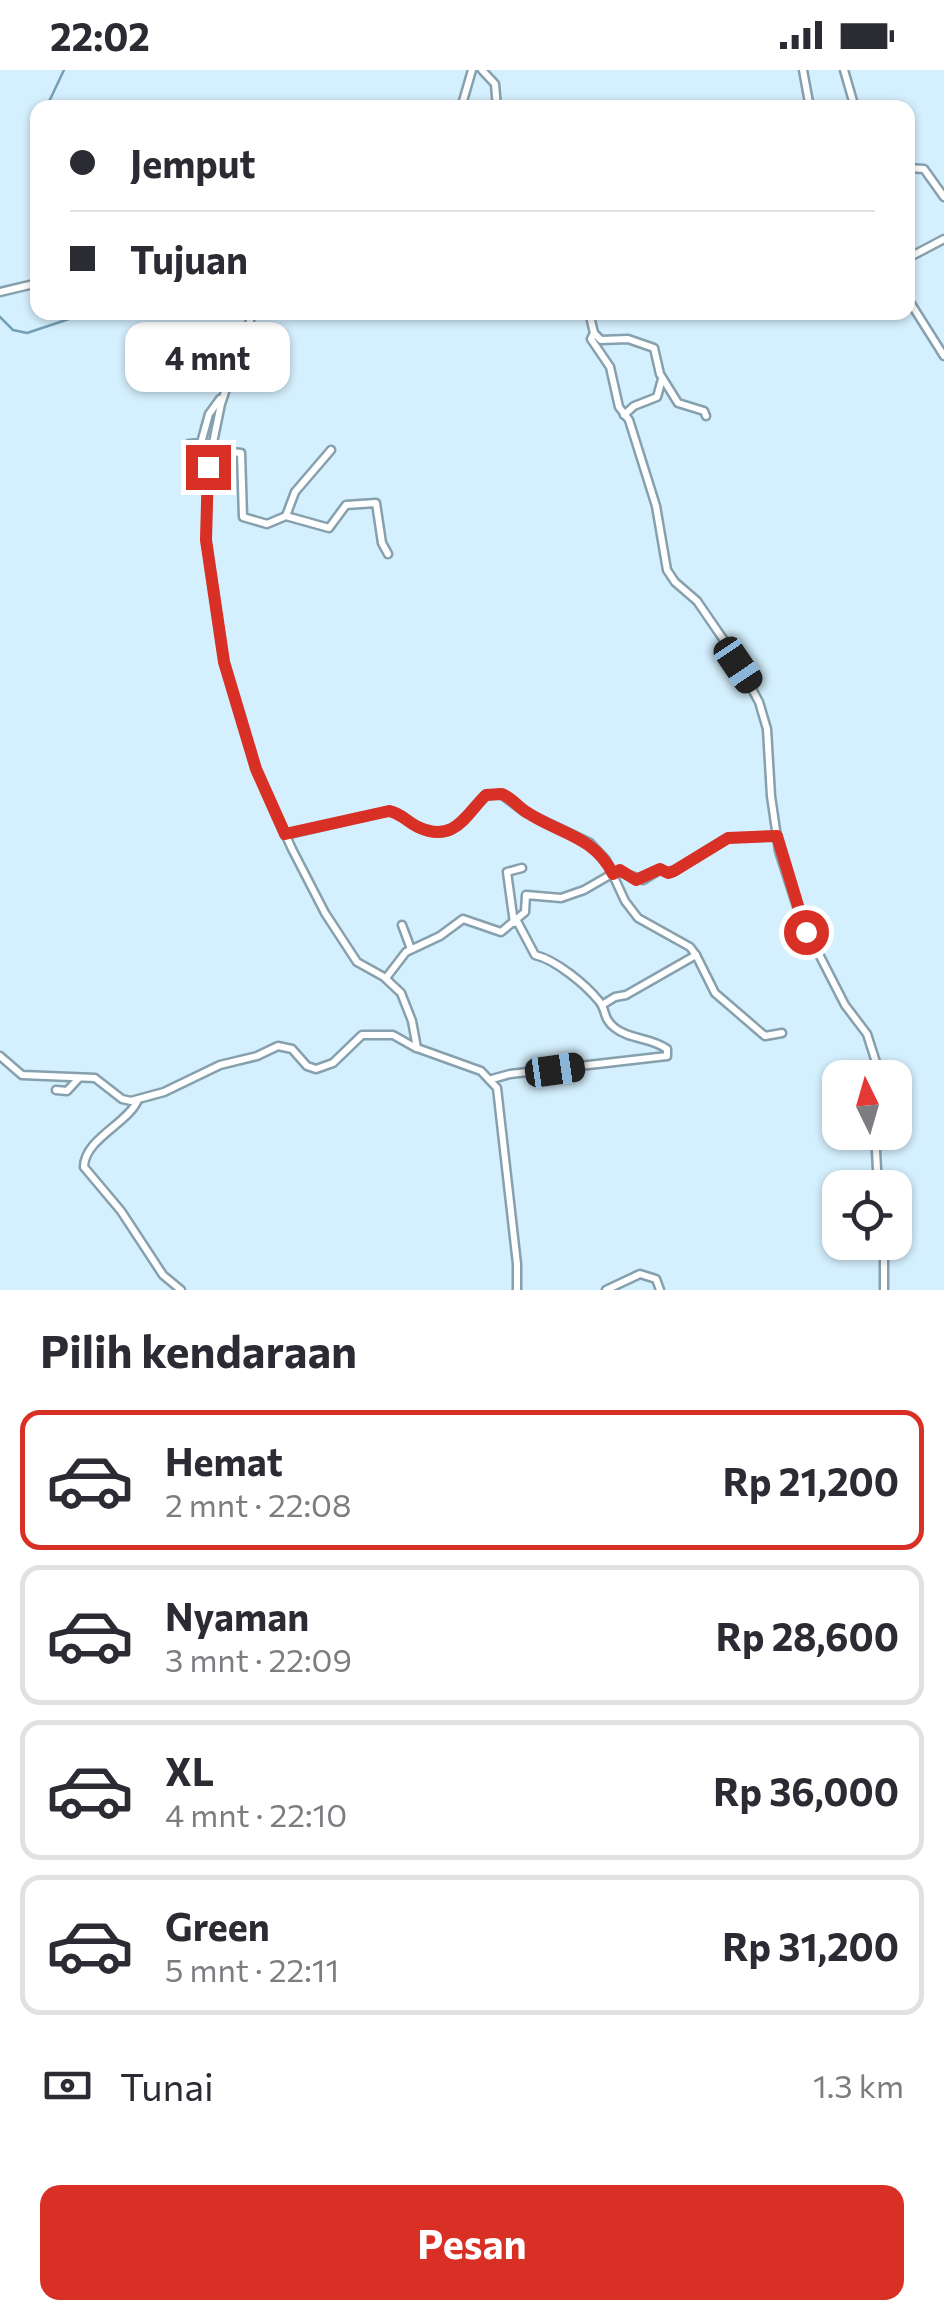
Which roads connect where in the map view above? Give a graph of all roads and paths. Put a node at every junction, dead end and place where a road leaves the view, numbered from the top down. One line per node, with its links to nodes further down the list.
1 (472, 70): 5 (street)
2 (482, 70): 6 (street)
3 (803, 70): 7 (street)
4 (844, 70): 8 (street)
5 (463, 100)
6 (497, 100)
7 (809, 100)
8 (853, 100)
9 (915, 168): 10 (street)
10 (944, 196)
11 (944, 239): 12 (street)
12 (915, 254)
13 (30, 285): 14 (street)
14 (0, 292)
15 (915, 311): 19 (street)
16 (250, 320): 21 (street)
17 (591, 320): 18 (street)
18 (594, 333): 20 (street); 22 (street)
19 (944, 356)
20 (662, 379): 22 (street); 23 (street)
21 (224, 395): 24 (street); 25 (street)
22 (624, 416): 30 (street)
23 (706, 416)
24 (190, 444)
25 (211, 450): 27 (street); 29 (street)
26 (331, 450): 27 (street)
27 (286, 516): 28 (street)
28 (388, 554)
29 (285, 834): 32 (street); 37 (street)
30 (777, 836): 32 (street); 42 (street)
31 (522, 868): 33 (street)
32 (613, 874): 33 (street); 36 (street)
33 (516, 922): 35 (street); 38 (street)
34 (402, 925): 35 (street)
35 (411, 948): 37 (street)
36 (696, 954): 38 (street); 39 (street)
37 (386, 978): 40 (street)
38 (602, 1005): 44 (street)
39 (782, 1033)
40 (417, 1048): 44 (street); 46 (street)
41 (0, 1056): 43 (street)
42 (875, 1060)
43 (80, 1078): 45 (street); 46 (street)
44 (492, 1079): 49 (street)
45 (56, 1090)
46 (137, 1100): 48 (street)
47 (884, 1260): 52 (street)
48 (182, 1290)
49 (516, 1290)
50 (606, 1290): 51 (street)
51 (660, 1290)
52 (884, 1290)

